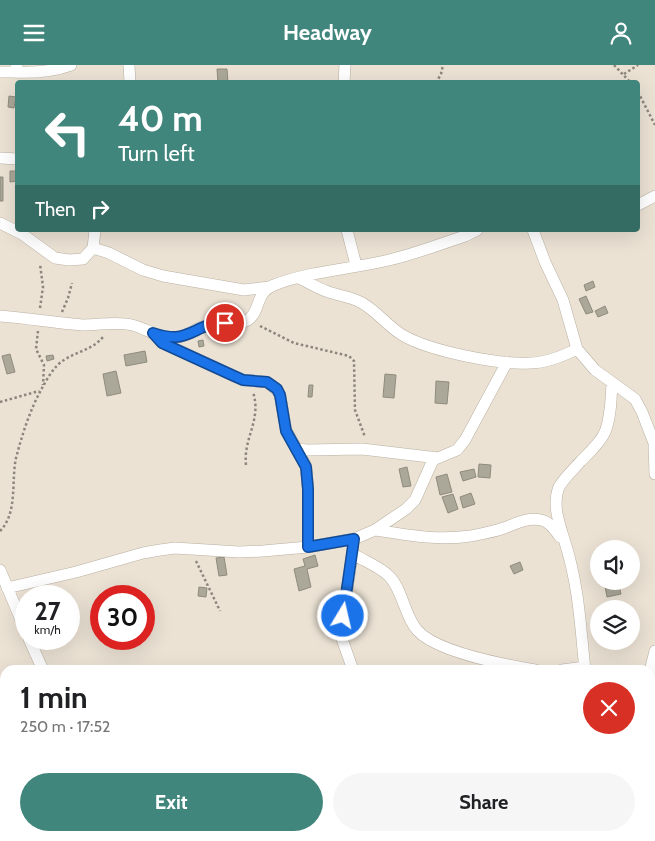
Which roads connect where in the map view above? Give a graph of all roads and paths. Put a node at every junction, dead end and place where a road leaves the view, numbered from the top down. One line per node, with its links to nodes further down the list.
1 (71, 65): 7 (street)
2 (129, 65): 10 (street)
3 (345, 65): 11 (street)
4 (443, 65): 12 (path)
5 (614, 65): 9 (path)
6 (638, 65): 9 (path)
7 (15, 69): 8 (street)
8 (0, 71)
9 (624, 74): 13 (path)
10 (130, 80)
11 (344, 80)
12 (438, 80)
13 (629, 80)
14 (640, 97): 15 (path)
15 (655, 125)
16 (0, 158): 17 (street)
17 (15, 159)
18 (655, 196): 19 (street)
19 (640, 204)
20 (0, 223): 21 (street)
21 (15, 230)
22 (18, 232): 27 (street)
23 (95, 232): 28 (street)
24 (348, 232): 29 (street)
25 (473, 232): 29 (street)
26 (534, 232): 39 (street)
27 (32, 241): 28 (street); 34 (path)
28 (93, 249): 32 (street)
29 (356, 265): 30 (street)
30 (298, 278): 32 (street); 40 (street)
31 (72, 283): 36 (path)
32 (270, 287): 35 (street)
33 (0, 316): 34 (street)
34 (39, 320): 36 (street); 43 (path)
35 (247, 320): 38 (street); 47 (path)
36 (56, 322): 37 (street)
37 (113, 323): 38 (street); 43 (path)
38 (153, 333): 41 (street)
39 (577, 349): 40 (street); 42 (street)
40 (507, 362): 48 (street)
41 (243, 380): 46 (street); 49 (path)
42 (612, 383): 50 (street); 54 (street)
43 (43, 387): 44 (path)
44 (40, 391): 45 (path); 52 (path)
45 (0, 402)
46 (296, 449): 47 (street); 55 (street)
47 (371, 450): 48 (street)
48 (438, 457): 51 (street)
49 (246, 465)
50 (655, 474)
51 (375, 530): 53 (street); 54 (street)
52 (0, 531)
53 (354, 539): 55 (street); 57 (street)
54 (566, 545): 67 (street)
55 (308, 547): 56 (street)
56 (193, 549): 59 (street); 61 (path)
57 (353, 554): 65 (street); 66 (street)
58 (0, 570): 59 (street)
59 (4, 585): 60 (street)
60 (15, 608)
61 (220, 611)
62 (34, 650): 64 (street)
63 (655, 651): 68 (street)
64 (40, 665)
65 (351, 665)
66 (504, 665)
67 (585, 665)
68 (652, 665)

